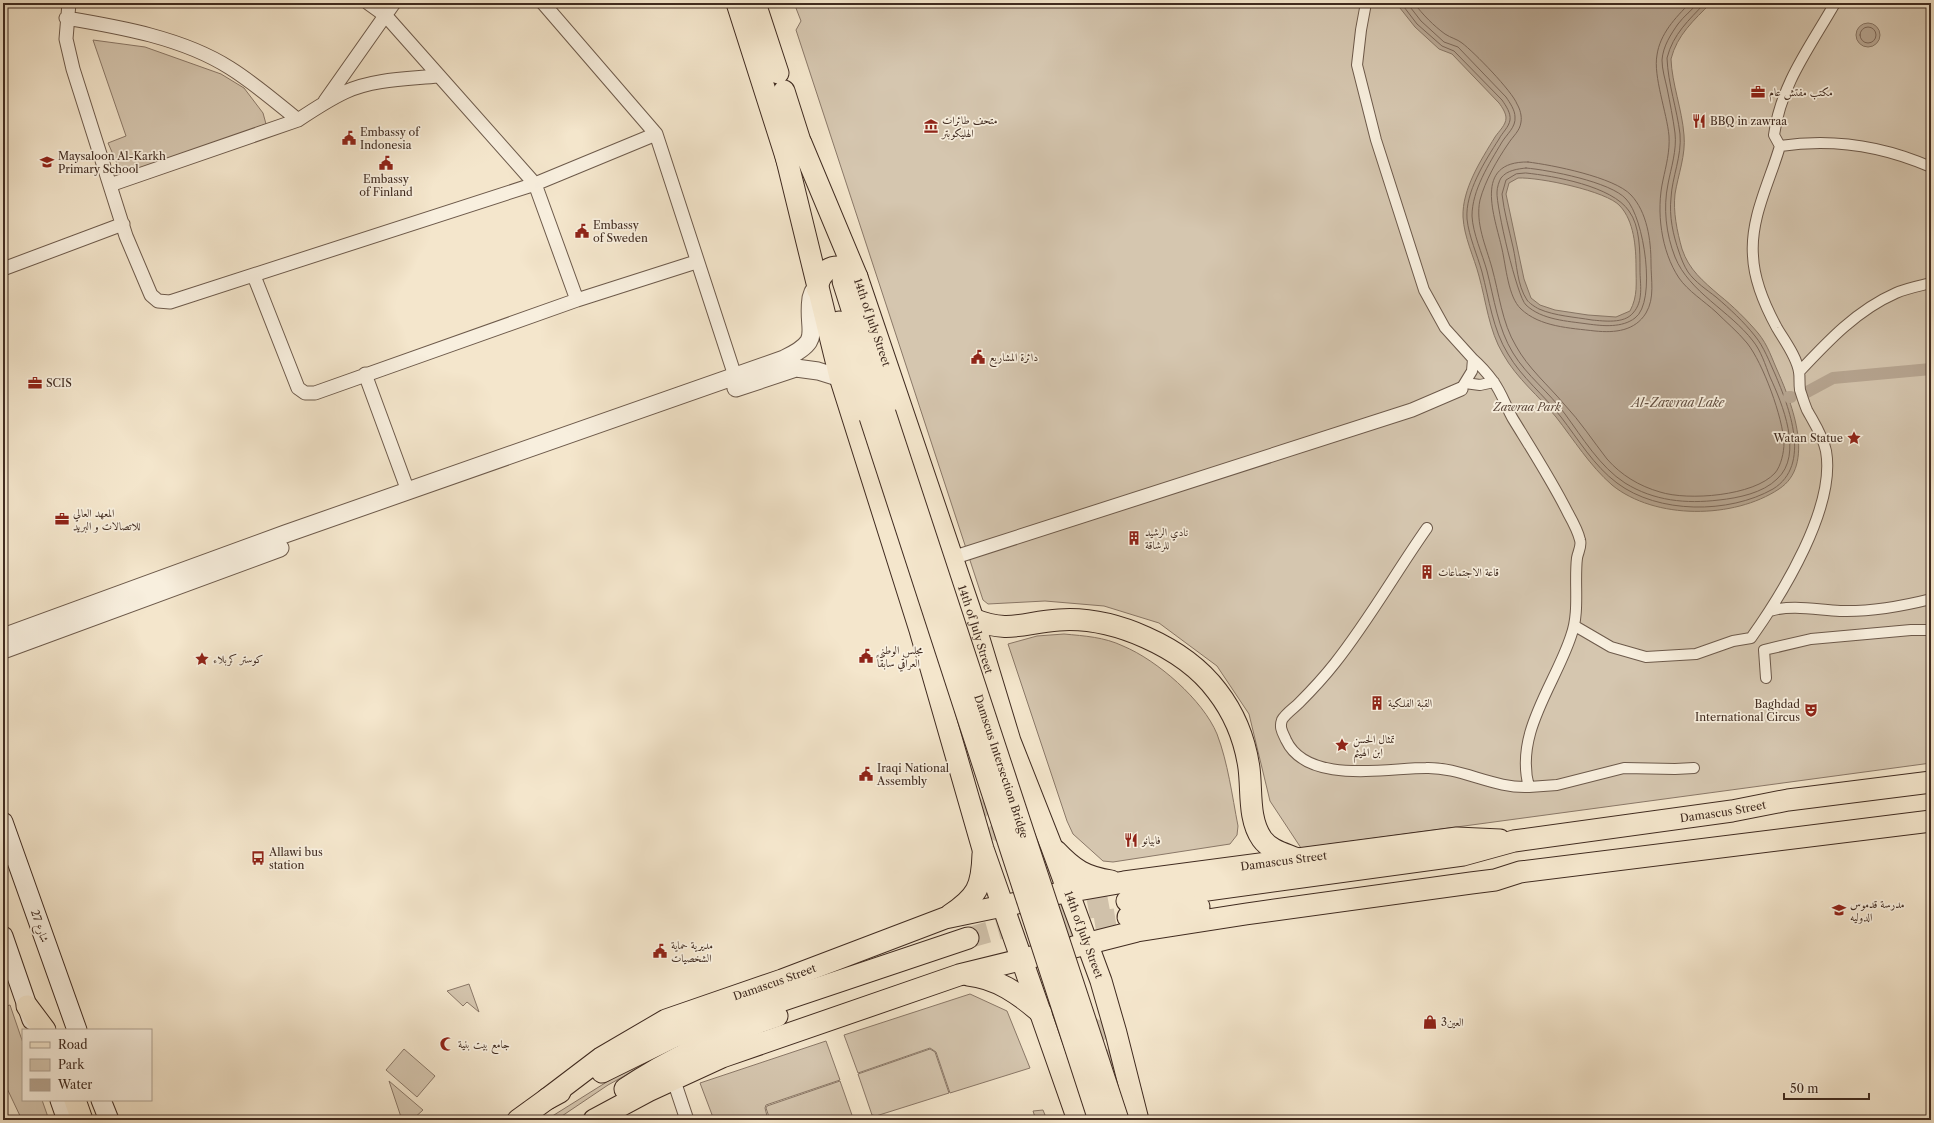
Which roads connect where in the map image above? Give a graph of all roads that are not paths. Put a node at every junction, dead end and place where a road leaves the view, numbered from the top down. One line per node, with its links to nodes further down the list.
1 (69, 3): 10 (street)
2 (368, 3): 9 (street)
3 (394, 3): 9 (street)
4 (543, 3): 14 (street)
5 (737, 3): 16 (main road, 14th of July Street)
6 (755, 3): 16 (main road, 14th of July Street)
7 (1366, 3): 28 (street)
8 (1835, 3): 15 (street)
9 (386, 16): 11 (street); 12 (street)
10 (66, 18): 13 (street); 19 (street)
11 (438, 76): 12 (street); 18 (street)
12 (323, 103): 13 (street)
13 (298, 120): 19 (street)
14 (656, 134): 18 (street); 21 (street)
15 (1780, 146): 17 (street); 29 (street)
16 (793, 148): 24 (main road, 14th of July Street); 24 (main road, 14th of July Street); 25 (main road, 14th of July Street)
17 (1931, 167)
18 (535, 184): 23 (street); 27 (street)
19 (110, 185): 20 (street)
20 (123, 224): 22 (street); 23 (street)
21 (696, 262): 27 (street); 31 (street)
22 (3, 269)
23 (254, 276): 30 (street)
24 (826, 276): 25 (main road); 31 (street); 32 (main road, 14th of July Street); 34 (main road, 14th of July Street); 36 (main road, 14th of July Street)
25 (857, 277): 39 (main road, 14th of July Street)
26 (1931, 282): 29 (street)
27 (577, 300): 30 (street)
28 (1473, 359): 33 (street); 35 (street)
29 (1799, 372): 41 (street)
30 (365, 374): 37 (street)
31 (735, 376): 37 (street)
32 (840, 377): 34 (street); 47 (street); 59 (main road, 14th of July Street)
33 (1494, 382): 35 (street); 43 (street)
34 (860, 384): 36 (main road, 14th of July Street)
35 (1463, 386): 39 (street)
36 (878, 415): 88 (main road, Damscus Intersection Bridge, bridge); 89 (main road, Damscus Intersection Bridge, bridge)
37 (408, 491): 45 (street)
38 (1427, 528): 52 (street)
39 (952, 558): 42 (main road, 14th of July Street)
40 (1931, 599): 41 (street)
41 (1770, 611): 46 (street)
42 (973, 619): 57 (main road, 14th of July Street); 60 (main road)
43 (1575, 626): 46 (street); 52 (street)
44 (1931, 630): 48 (street)
45 (3, 637)
46 (1752, 638): 48 (street)
47 (3, 650)
48 (1764, 650): 49 (street)
49 (1766, 678)
50 (1694, 768): 52 (street)
51 (1931, 782): 53 (main road, Damascus Street)
52 (1529, 787)
53 (1732, 811): 56 (main road, Damascus Street); 58 (main road)
54 (1931, 821): 58 (main road, Damascus Street)
55 (3, 822): 74 (main road, شارع 27)
56 (1514, 841): 60 (main road, Damascus Street); 63 (main road, Damascus Street)
57 (1051, 845): 61 (main road, 14th of July Street); 63 (main road)
58 (1704, 848): 63 (main road, Damascus Street)
59 (983, 849): 62 (main road, 14th of July Street); 64 (main road)
60 (1296, 858): 63 (main road, Damascus Street)
61 (1061, 893): 63 (main road, Damascus Street); 66 (main road, 14th of July Street)
62 (1011, 904): 64 (main road, Damascus Street); 67 (main road, 14th of July Street)
63 (1129, 908): 66 (main road, Damascus Street); 69 (main road)
64 (945, 918): 76 (main road, Damascus Street)
65 (3, 936): 70 (main road)
66 (1079, 946): 69 (main road, 14th of July Street)
67 (1030, 958): 68 (main road); 71 (main road, 14th of July Street)
68 (959, 975): 71 (main road); 75 (main road)
69 (1101, 981): 90 (main road, 14th of July Street)
70 (27, 1006): 72 (main road); 73 (main road)
71 (1041, 1013): 87 (main road, 14th of July Street)
72 (36, 1029)
73 (44, 1029)
74 (77, 1029)
75 (673, 1078): 85 (main road); 86 (street)
76 (547, 1099): 83 (main road, Damascus Street); 84 (main road, Damascus Street)
77 (60, 1101): 80 (main road)
78 (75, 1101): 81 (main road)
79 (102, 1101): 82 (main road)
80 (67, 1120)
81 (82, 1120)
82 (108, 1120)
83 (518, 1120)
84 (583, 1120)
85 (594, 1120)
86 (687, 1120)
87 (1078, 1120)
88 (1099, 1120)
89 (1118, 1120)
90 (1138, 1120)

